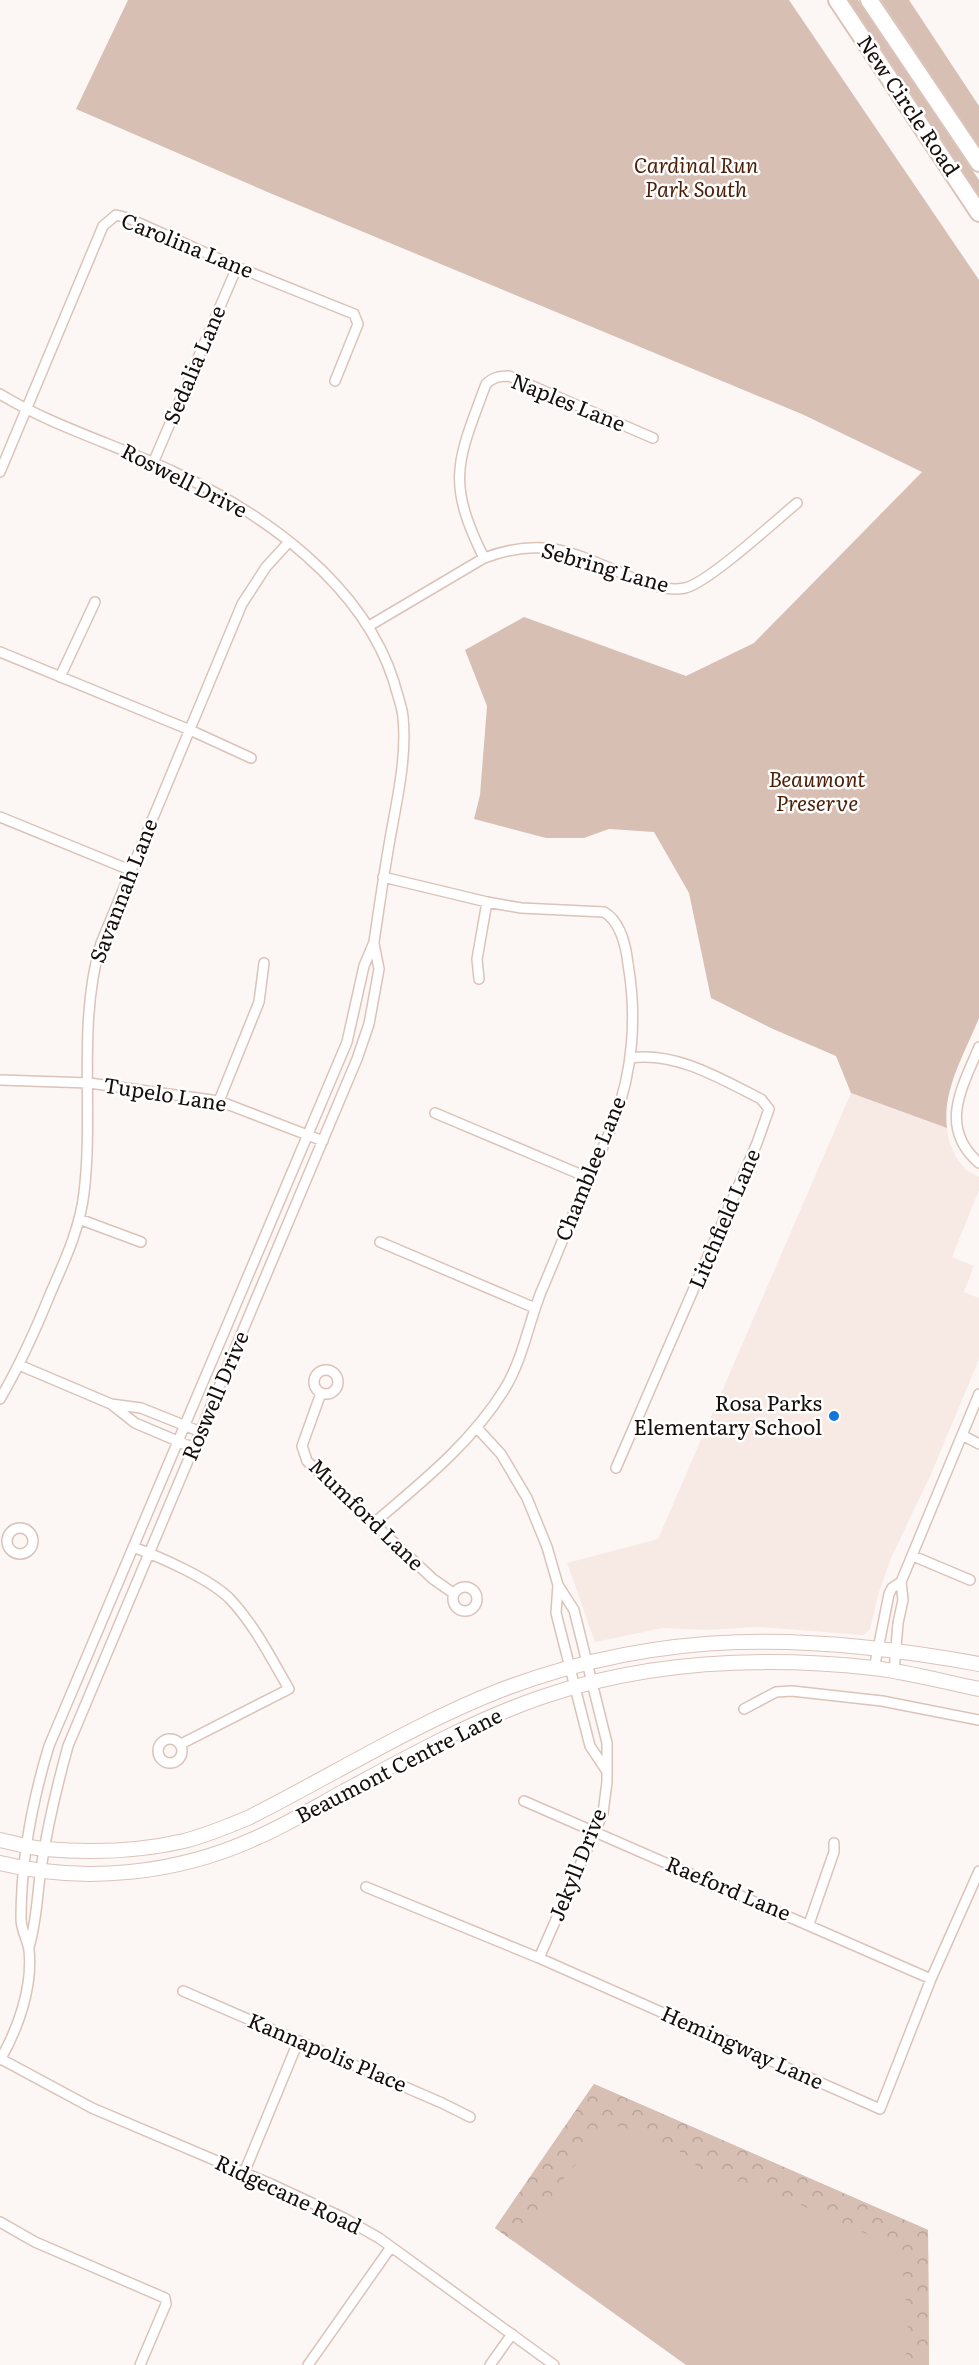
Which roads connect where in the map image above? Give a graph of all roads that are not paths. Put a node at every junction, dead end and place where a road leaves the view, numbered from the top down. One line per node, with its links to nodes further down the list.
1 (837, 0): 4 (highway, New Circle Road)
2 (869, 0): 3 (highway, New Circle Road)
3 (979, 163)
4 (979, 213)
5 (237, 267): 6 (street, Carolina Lane); 8 (street, Carolina Lane); 10 (street, Sedalia Lane)
6 (335, 381)
7 (0, 394): 8 (street, Roswell Drive)
8 (27, 409): 10 (street, Roswell Drive); 11 (street, Carolina Lane)
9 (653, 438): 14 (street, Naples Lane)
10 (153, 463): 13 (street, Roswell Drive)
11 (0, 472)
12 (797, 503): 14 (street, Sebring Lane)
13 (288, 543): 16 (street, Roswell Drive); 19 (street, Savannah Lane)
14 (484, 558): 16 (street, Sebring Lane)
15 (95, 602): 18 (street)
16 (369, 626): 23 (street, Roswell Drive)
17 (0, 652): 18 (street)
18 (60, 677): 19 (street)
19 (190, 730): 20 (street); 22 (street, Savannah Lane)
20 (251, 758)
21 (0, 817): 22 (street)
22 (130, 870): 31 (street, Savannah Lane)
23 (383, 877): 24 (street, Chamblee Lane); 25 (street, Roswell Drive)
24 (488, 902): 27 (street); 29 (street, Chamblee Lane)
25 (374, 942): 34 (street, Roswell Drive); 35 (street, Roswell Drive)
26 (264, 963): 32 (street)
27 (479, 980)
28 (979, 1047): 36 (street)
29 (630, 1058): 37 (street, Chamblee Lane); 54 (street, Litchfield Lane)
30 (0, 1080): 31 (street, Tupelo Lane)
31 (88, 1083): 32 (street, Tupelo Lane); 38 (street, Savannah Lane)
32 (219, 1101): 34 (street, Tupelo Lane)
33 (435, 1113): 37 (street)
34 (308, 1135): 35 (street, Tupelo Lane); 47 (street, Roswell Drive)
35 (323, 1141): 49 (street, Roswell Drive)
36 (979, 1163)
37 (589, 1178): 41 (street, Chamblee Lane)
38 (80, 1219): 39 (street); 42 (street, Savannah Lane)
39 (141, 1242)
40 (380, 1242): 41 (street)
41 (535, 1308): 48 (street, Chamblee Lane)
42 (19, 1365): 45 (street, Savannah Lane); 46 (street)
43 (321, 1393): 55 (street, Mumford Lane)
44 (979, 1394): 50 (street)
45 (0, 1399)
46 (111, 1404): 47 (street); 51 (street)
47 (184, 1426): 49 (street); 51 (street, Roswell Drive)
48 (478, 1429): 55 (street, Chamblee Lane); 61 (street, Jekyll Drive)
49 (201, 1432): 53 (street, Roswell Drive)
50 (962, 1435): 52 (street); 58 (street)
51 (178, 1441): 53 (street); 56 (street, Roswell Drive)
52 (979, 1443)
53 (194, 1448): 57 (street, Roswell Drive)
54 (616, 1468)
55 (375, 1522): 62 (street, Mumford Lane)
56 (133, 1546): 57 (street); 81 (street, Roswell Drive)
57 (150, 1553): 75 (street); 82 (street, Roswell Drive)
58 (912, 1556): 59 (street); 60 (street)
59 (970, 1580)
60 (901, 1582): 63 (street); 64 (street)
61 (558, 1585): 65 (street, Jekyll Drive); 67 (street, Jekyll Drive)
62 (453, 1593)
63 (878, 1648): 64 (street, Beaumont Centre Lane); 65 (street, Beaumont Centre Lane); 68 (street)
64 (897, 1650): 66 (street, Beaumont Centre Lane); 69 (street)
65 (587, 1663): 67 (street, Beaumont Centre Lane); 70 (street, Jekyll Drive)
66 (979, 1664)
67 (570, 1667): 71 (street, Jekyll Drive); 82 (street, Beaumont Centre Lane)
68 (874, 1669): 69 (street, Beaumont Centre Lane); 70 (street, Beaumont Centre Lane)
69 (894, 1672): 72 (street, Beaumont Centre Lane)
70 (592, 1683): 71 (street, Beaumont Centre Lane); 76 (street, Jekyll Drive)
71 (575, 1687): 76 (street, Jekyll Drive); 85 (street, Beaumont Centre Lane)
72 (979, 1689)
73 (744, 1709): 74 (street)
74 (979, 1720)
75 (181, 1744)
76 (606, 1770): 78 (street, Jekyll Drive)
77 (524, 1801): 78 (street, Raeford Lane)
78 (595, 1831): 88 (street, Raeford Lane); 90 (street, Jekyll Drive)
79 (0, 1840): 81 (street, Beaumont Centre Lane)
80 (834, 1843): 88 (street)
81 (27, 1846): 82 (street, Beaumont Centre Lane); 84 (street, Roswell Drive)
82 (44, 1850): 85 (street, Roswell Drive)
83 (0, 1863): 84 (street, Beaumont Centre Lane)
84 (24, 1869): 85 (street, Beaumont Centre Lane); 89 (street, Roswell Drive)
85 (40, 1871): 89 (street, Roswell Drive)
86 (979, 1871): 91 (street, Hemingway Lane)
87 (366, 1887): 90 (street, Hemingway Lane)
88 (809, 1924): 91 (street, Raeford Lane)
89 (28, 1949): 94 (street)
90 (539, 1958): 91 (street, Hemingway Lane)
91 (931, 1979)
92 (183, 1991): 93 (street, Kannapolis Place)
93 (298, 2042): 95 (street, Kannapolis Place); 96 (street)
94 (0, 2060): 96 (street, Ridgecane Road)
95 (470, 2117)
96 (244, 2173): 98 (street, Ridgecane Road)
97 (0, 2222): 100 (street)
98 (392, 2247): 99 (street, Ridgecane Road); 101 (street)
99 (512, 2334): 102 (street); 103 (street, Ridgecane Road)
100 (140, 2365)
101 (308, 2365)
102 (490, 2365)
103 (554, 2365)

